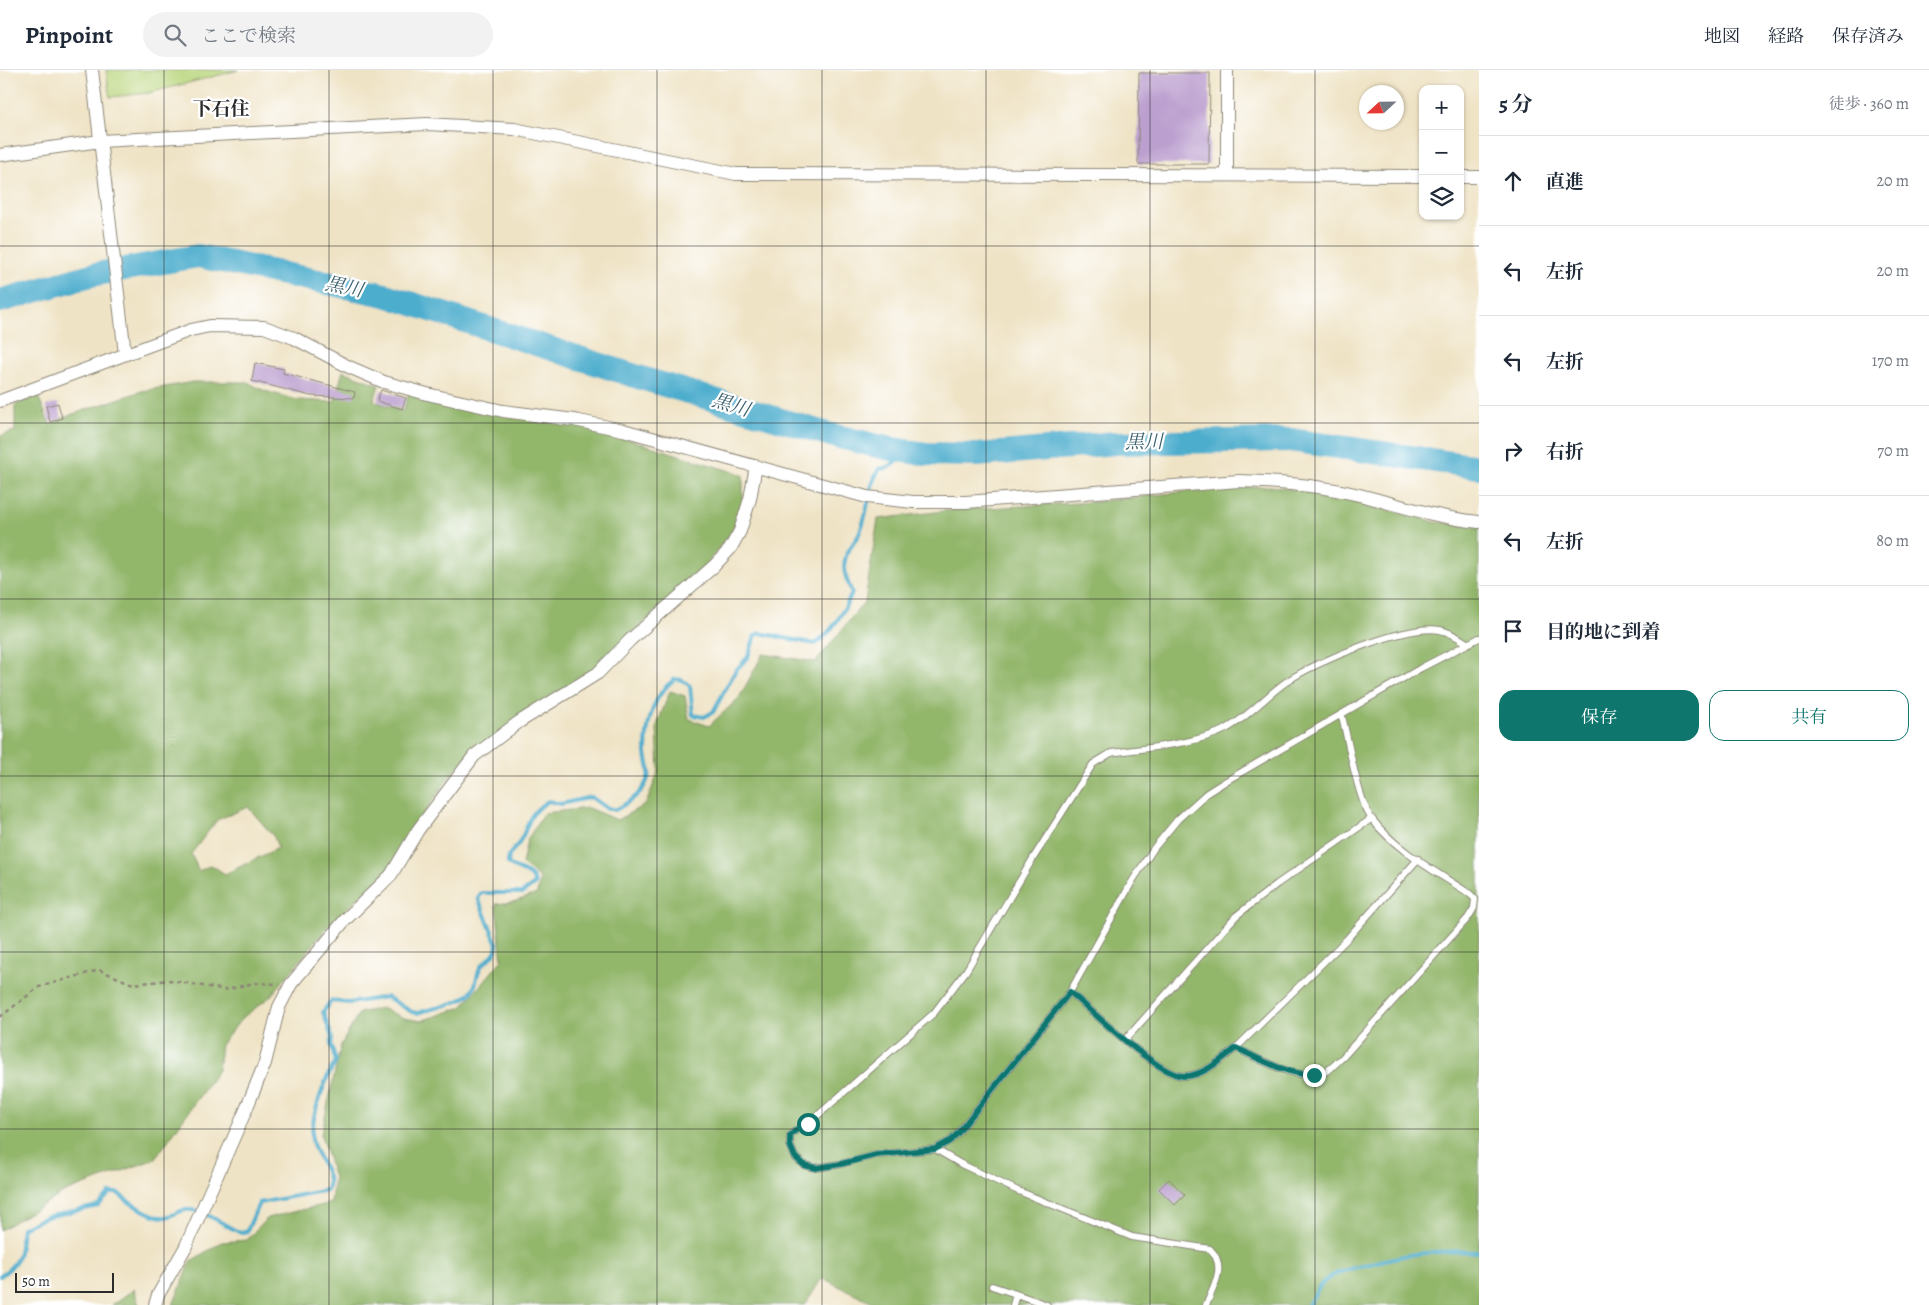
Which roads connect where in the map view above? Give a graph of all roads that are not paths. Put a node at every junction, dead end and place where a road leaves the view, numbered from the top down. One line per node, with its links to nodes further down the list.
1 (92, 70): 3 (street)
2 (1227, 70): 5 (street)
3 (100, 141): 4 (street); 5 (street); 9 (street)
4 (0, 155)
5 (1227, 175): 6 (street)
6 (1419, 176)
7 (1464, 176): 8 (street)
8 (1479, 177)
9 (125, 354): 10 (street); 11 (street)
10 (0, 402)
11 (756, 466): 12 (street); 24 (street)
12 (1479, 522)
13 (1479, 638): 14 (lane)
14 (1467, 643): 15 (lane); 21 (lane)
15 (1342, 716): 16 (lane); 18 (lane)
16 (1371, 819): 17 (lane); 19 (lane)
17 (1418, 859): 20 (lane); 20 (lane)
18 (1070, 992): 19 (lane); 21 (lane)
19 (1126, 1040): 20 (lane)
20 (1236, 1048)
21 (935, 1149): 27 (lane)
22 (992, 1286): 23 (lane)
23 (1016, 1294): 25 (lane); 26 (lane)
24 (155, 1305)
25 (1013, 1305)
26 (1048, 1305)
27 (1206, 1305)

